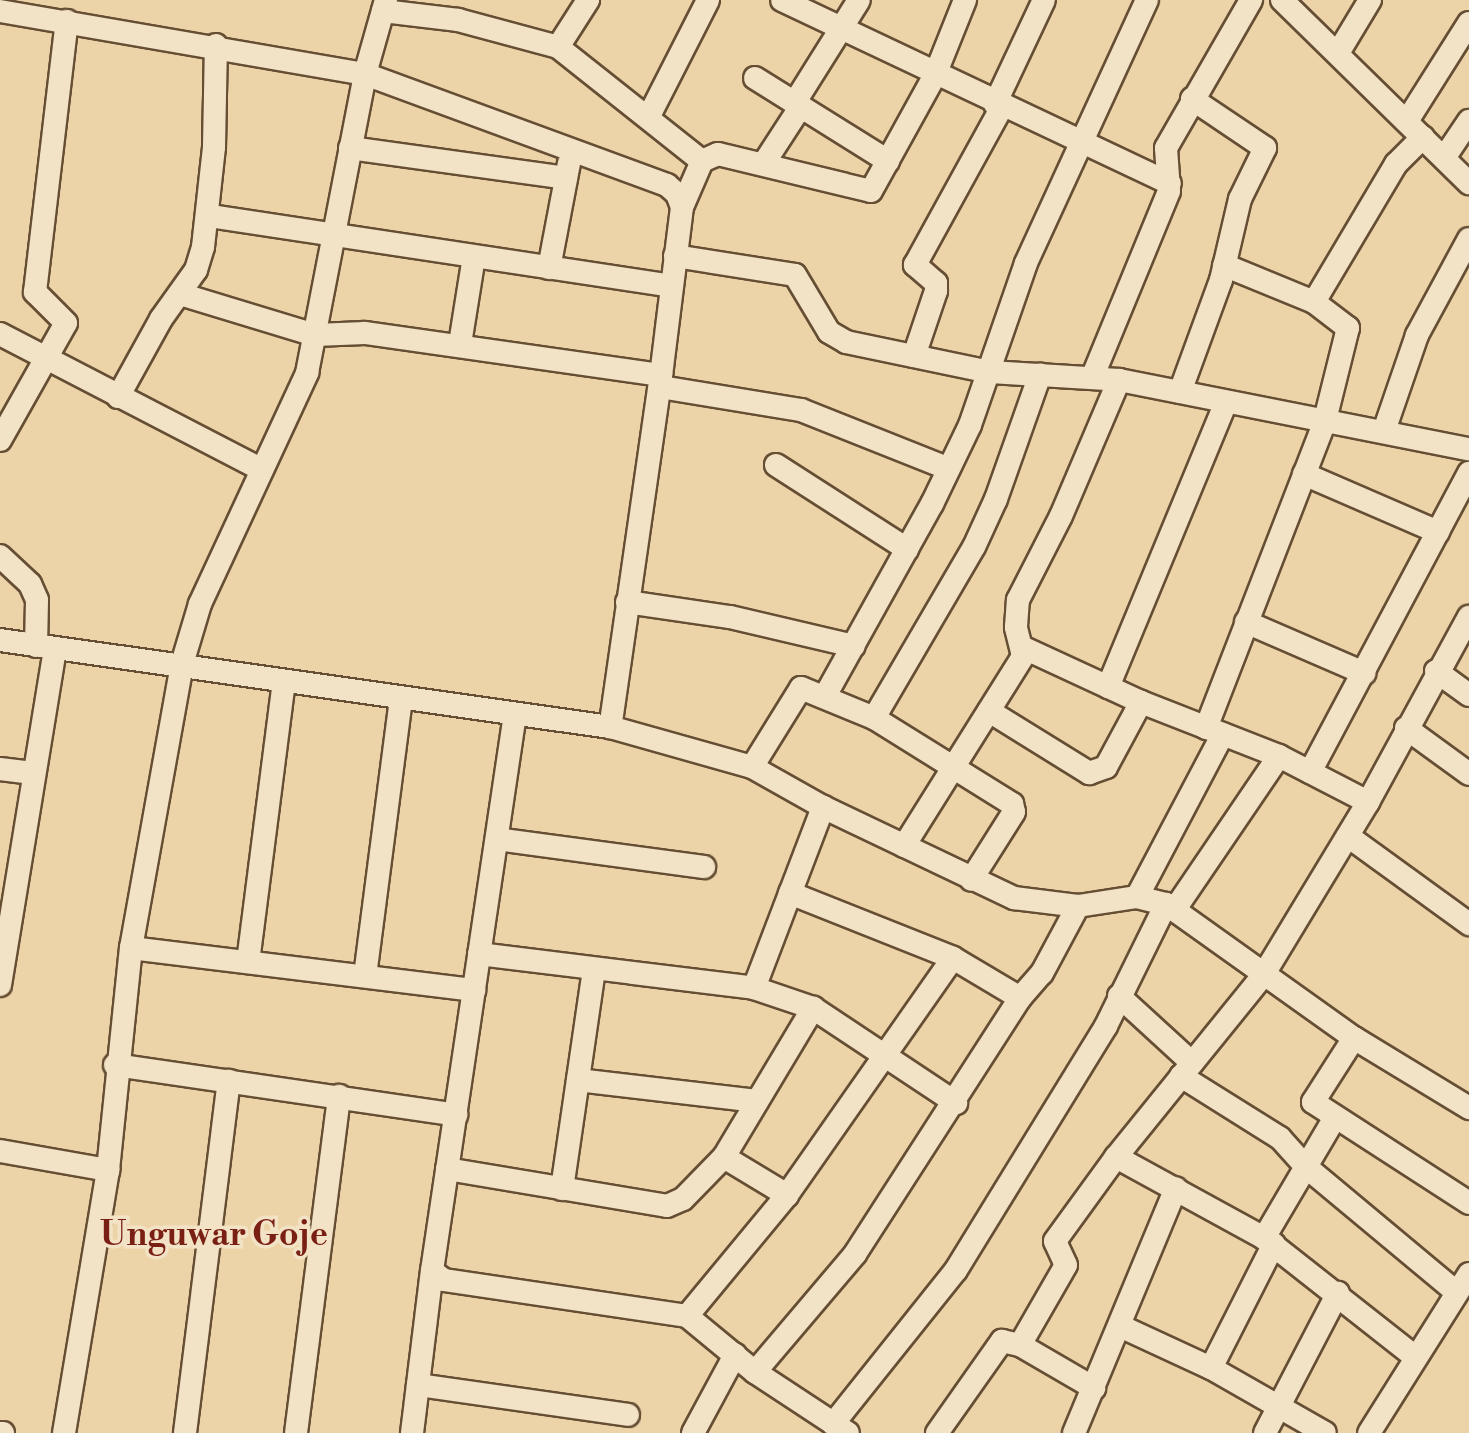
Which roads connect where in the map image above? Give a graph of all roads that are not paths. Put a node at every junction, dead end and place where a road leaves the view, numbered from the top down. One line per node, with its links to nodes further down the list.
1 (588, 0): 17 (street)
2 (708, 0): 25 (street)
3 (782, 0): 15 (street)
4 (859, 0): 15 (street)
5 (965, 0): 20 (street)
6 (1044, 0): 24 (street)
7 (1147, 0): 28 (street)
8 (1251, 0): 22 (street)
9 (1282, 0): 18 (street)
10 (1370, 0): 18 (street)
11 (385, 6): 17 (street); 19 (street)
12 (0, 11): 13 (street)
13 (67, 21): 16 (street); 53 (street)
14 (1469, 23): 27 (street)
15 (842, 29): 20 (street); 23 (street)
16 (216, 45): 19 (street); 39 (street)
17 (558, 47): 25 (street)
18 (1338, 53): 27 (street)
19 (365, 74): 29 (street); 30 (street)
20 (935, 75): 24 (street); 33 (street)
21 (755, 78): 23 (street)
22 (1192, 99): 36 (street); 44 (street)
23 (798, 104): 33 (street); 34 (street)
24 (998, 106): 28 (street); 52 (street)
25 (649, 116): 32 (street)
26 (1469, 121): 31 (street)
27 (1415, 129): 31 (street); 48 (street)
28 (1079, 142): 36 (street); 54 (street)
29 (350, 148): 35 (street); 40 (street)
30 (571, 152): 35 (street); 38 (street)
31 (1444, 158): 37 (street)
32 (702, 161): 34 (street); 38 (street)
33 (888, 161): 34 (street)
34 (764, 163)
35 (566, 178): 45 (street)
36 (1170, 183): 56 (street)
37 (1469, 183)
38 (682, 207): 42 (street)
39 (210, 216): 40 (street); 47 (street)
40 (334, 238): 43 (street); 50 (street)
41 (1469, 239): 63 (street)
42 (675, 256): 46 (street); 52 (street)
43 (474, 257): 45 (street); 51 (street)
44 (1224, 265): 48 (street); 59 (street)
45 (549, 268): 46 (street)
46 (672, 286): 58 (street)
47 (180, 294): 50 (street); 60 (street)
48 (1314, 302): 62 (street)
49 (0, 334): 53 (street)
50 (315, 335): 51 (street); 68 (street)
51 (460, 344): 58 (street)
52 (914, 356): 54 (street)
53 (43, 357): 60 (street); 64 (street)
54 (990, 372): 55 (street); 67 (street)
55 (1040, 375): 56 (street); 92 (street)
56 (1092, 378): 57 (street)
57 (1119, 380): 59 (street); 80 (street)
58 (660, 381): 67 (street); 74 (street)
59 (1180, 392): 61 (street)
60 (118, 397): 68 (street)
61 (1225, 404): 62 (street); 85 (street)
62 (1324, 424): 63 (street); 70 (street)
63 (1384, 431): 65 (street)
64 (0, 440)
65 (1469, 449)
66 (776, 465): 72 (street)
67 (949, 469): 72 (street)
68 (262, 470): 81 (street)
69 (1469, 473): 71 (street)
70 (1304, 474): 71 (street); 76 (street)
71 (1438, 532): 83 (street)
72 (907, 549): 78 (street)
73 (0, 556): 79 (street)
74 (627, 602): 78 (street); 93 (street)
75 (1469, 617): 82 (street)
76 (1246, 622): 83 (street); 95 (street)
77 (0, 640): 79 (street)
78 (854, 646): 87 (street)
79 (46, 647): 81 (street); 101 (street)
80 (1024, 648): 85 (street); 90 (street)
81 (182, 664): 84 (street); 116 (street)
82 (1436, 671): 86 (street); 94 (street)
83 (1364, 673): 100 (street)
84 (284, 681): 88 (street); 119 (street)
85 (1108, 687): 89 (street)
86 (1469, 695)
87 (825, 696): 92 (street); 97 (street)
88 (401, 698): 91 (street); 122 (street)
89 (1141, 702): 90 (street); 95 (street)
90 (989, 711): 98 (street)
91 (515, 714): 93 (street); 106 (street)
92 (874, 718): 98 (street)
93 (610, 727): 97 (street)
94 (1406, 728): 102 (street); 103 (street)
95 (1215, 731): 96 (street); 112 (street)
96 (1279, 756): 100 (street); 114 (street)
97 (752, 767): 104 (street)
98 (955, 767): 107 (street); 109 (street)
99 (0, 769): 101 (street)
100 (1310, 772): 103 (street)
101 (33, 773): 110 (street)
102 (1469, 774)
103 (1368, 802): 105 (street)
104 (823, 807): 107 (street); 111 (street)
105 (1348, 836): 115 (street); 121 (street)
106 (497, 839): 108 (street); 117 (street)
107 (904, 846): 109 (street)
108 (704, 867)
109 (971, 880): 113 (street)
110 (7, 888): 123 (street)
111 (790, 893): 118 (street); 124 (street)
112 (1137, 897): 113 (street); 114 (street)
113 (1078, 906): 127 (street)
114 (1170, 906): 121 (street); 126 (street)
115 (1469, 924)
116 (131, 948): 119 (street); 131 (street)
117 (479, 954): 120 (street); 125 (street)
118 (953, 958): 127 (street); 130 (street)
119 (248, 962): 122 (street)
120 (594, 970): 124 (street); 133 (street)
121 (1264, 974): 129 (street); 132 (street)
122 (365, 976): 125 (street)
123 (0, 985)
124 (754, 988): 128 (street)
125 (474, 990): 139 (street)
126 (1119, 996): 132 (street); 166 (street)
127 (1020, 998): 137 (street)
128 (813, 1008): 130 (street); 136 (street)
129 (1354, 1038): 138 (street); 140 (street)
130 (887, 1055): 137 (street); 149 (street)
131 (115, 1065): 134 (street); 146 (street)
132 (1187, 1069): 143 (street); 144 (street)
133 (578, 1080): 136 (street); 148 (street)
134 (229, 1081): 135 (street); 168 (street)
135 (339, 1096): 139 (street); 169 (street)
136 (757, 1101): 142 (street)
137 (956, 1103): 161 (street)
138 (1469, 1108)
139 (456, 1115): 145 (street)
140 (1334, 1119): 144 (street); 150 (street)
141 (0, 1151): 146 (street)
142 (724, 1157): 148 (street); 149 (street)
143 (1116, 1157): 147 (street); 157 (street)
144 (1305, 1166): 151 (street); 153 (street)
145 (447, 1169): 148 (street); 152 (street)
146 (108, 1170): 167 (street)
147 (1176, 1188): 151 (street); 156 (street)
148 (562, 1189)
149 (787, 1195): 155 (street)
150 (1469, 1203)
151 (1269, 1241): 154 (street); 160 (street)
152 (432, 1271): 155 (street); 162 (street)
153 (1462, 1283): 159 (street)
154 (1338, 1293): 159 (street); 164 (street)
155 (687, 1316): 158 (street)
156 (1120, 1326): 160 (street); 163 (street)
157 (1020, 1345): 163 (street); 172 (street)
158 (735, 1355): 161 (street); 171 (street)
159 (1415, 1357): 176 (street)
160 (1211, 1368): 164 (street)
161 (755, 1372): 166 (street)
162 (418, 1385): 165 (street); 170 (street)
163 (1094, 1388): 173 (street)
164 (1279, 1406): 174 (street); 175 (street)
165 (628, 1415)
166 (841, 1429)
167 (64, 1433)
168 (185, 1433)
169 (296, 1433)
170 (412, 1433)
171 (693, 1433)
172 (937, 1433)
173 (1074, 1433)
174 (1265, 1433)
175 (1325, 1433)
176 (1369, 1433)

